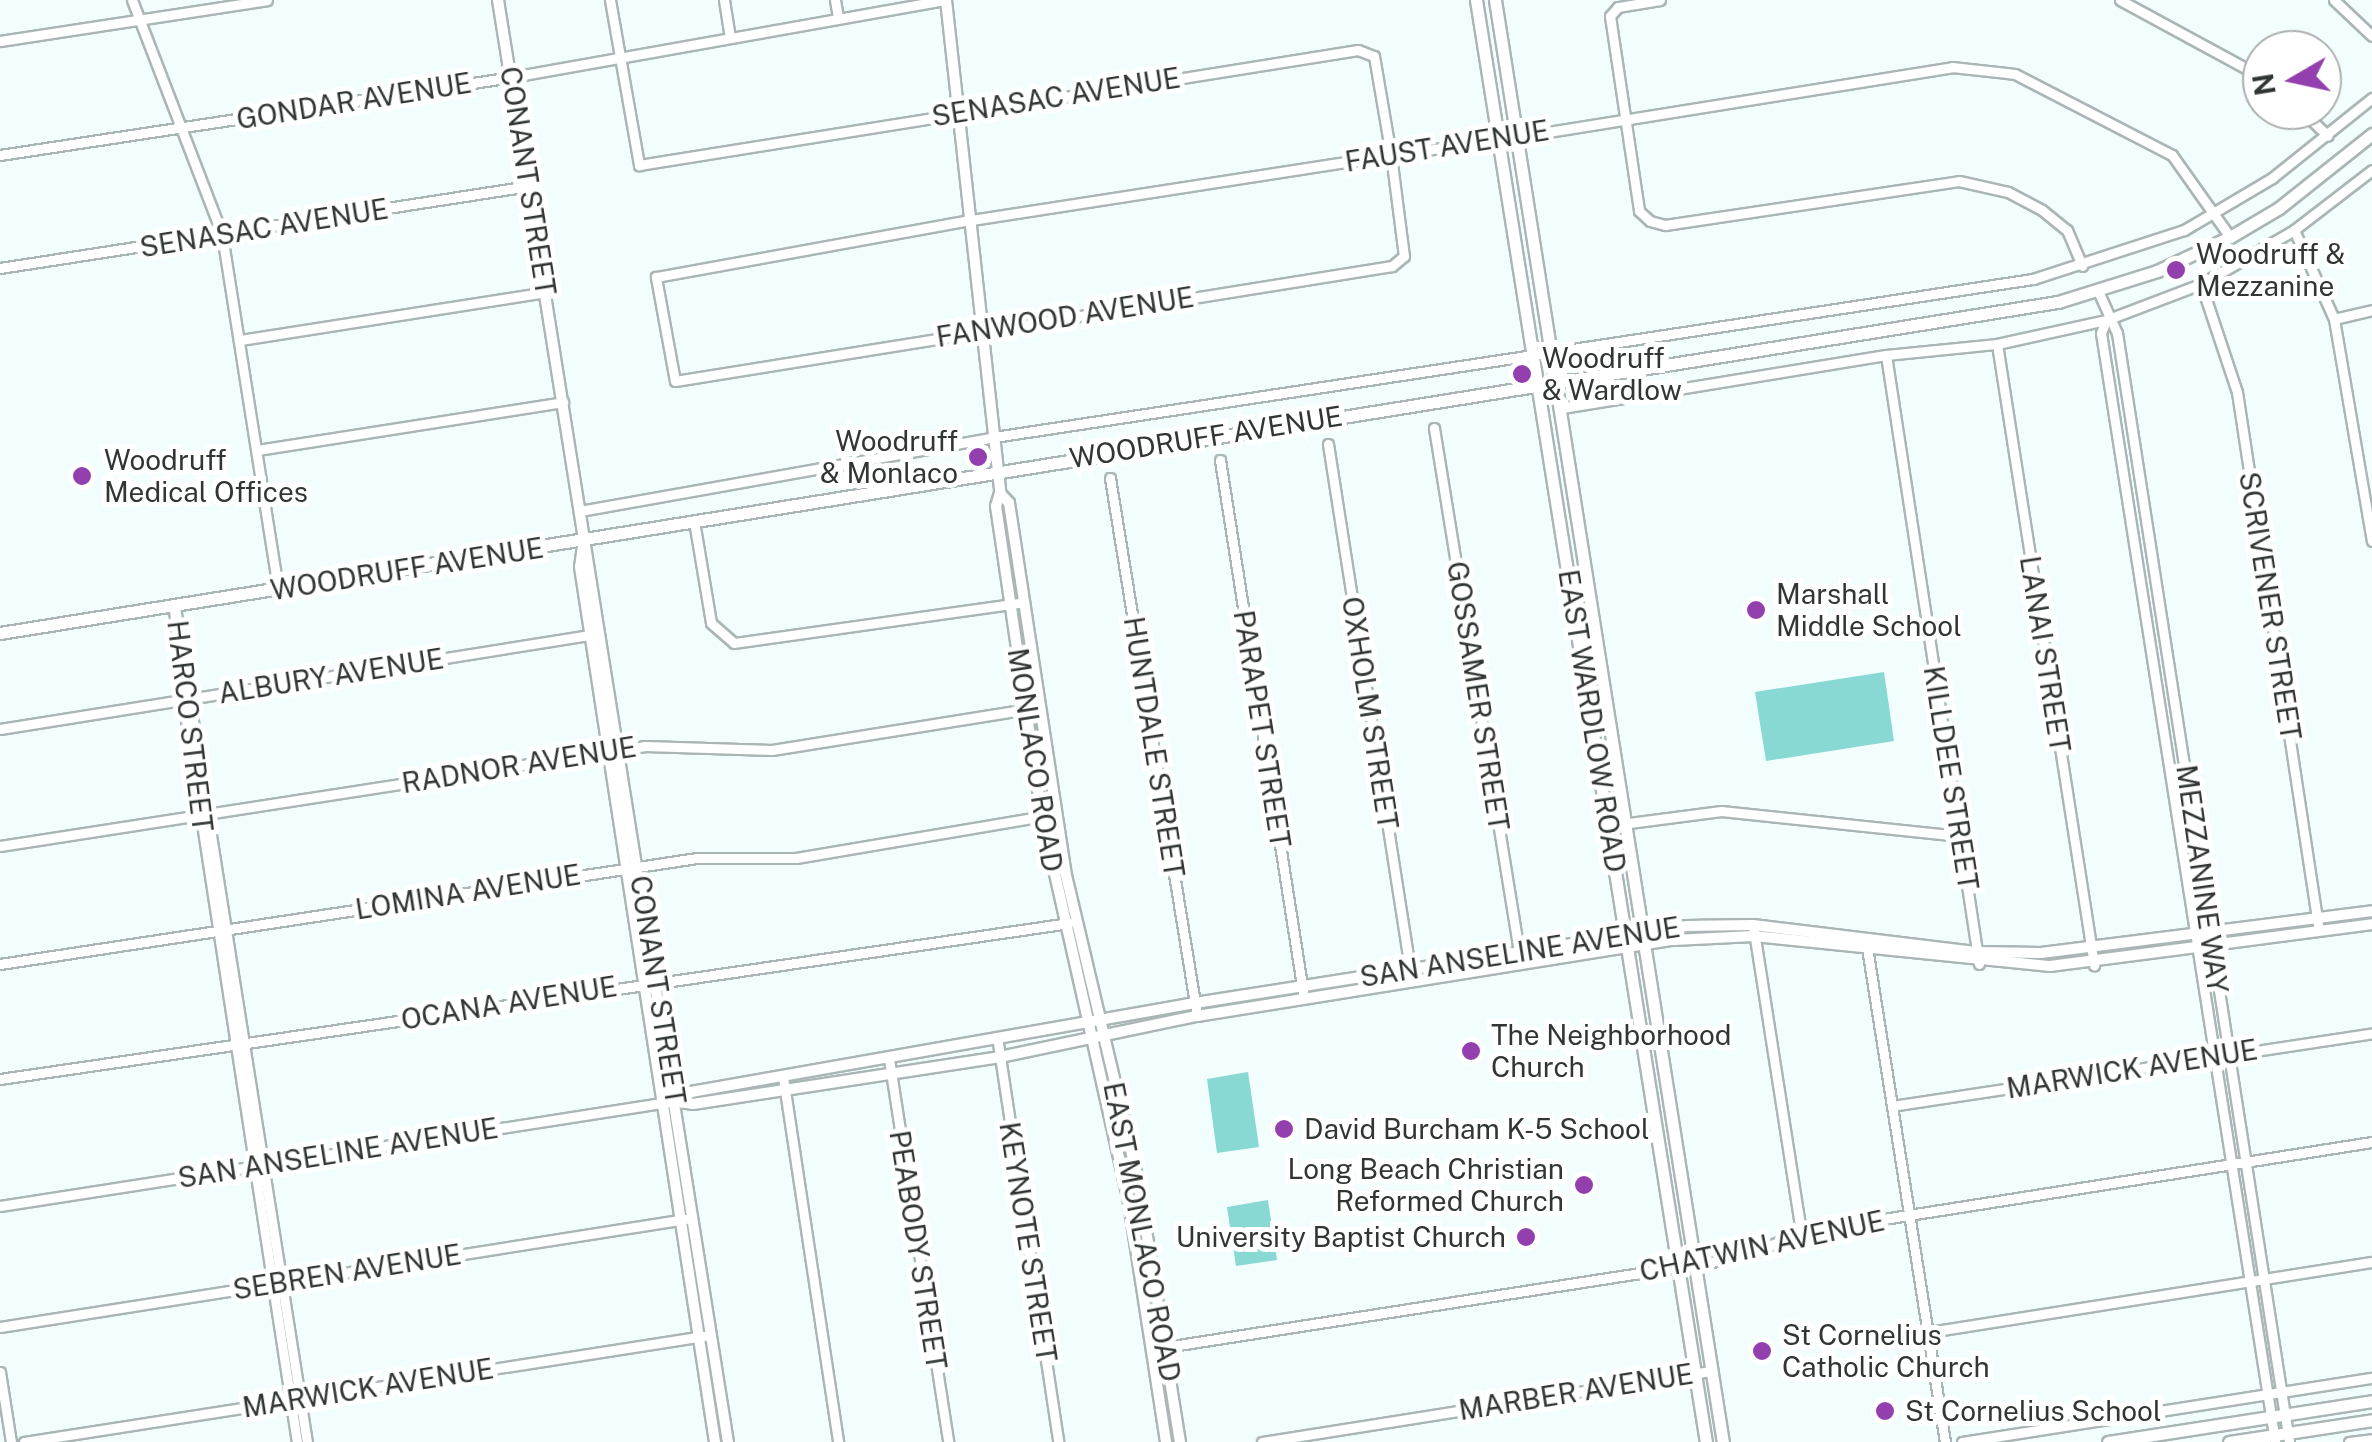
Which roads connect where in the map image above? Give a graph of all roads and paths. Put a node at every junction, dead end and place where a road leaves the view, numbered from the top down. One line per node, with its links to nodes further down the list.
1 (132, 0): 14 (street)
2 (267, 0): 14 (street)
3 (498, 0): 20 (street, CONANT STREET)
4 (610, 0): 18 (street)
5 (724, 0): 16 (street)
6 (835, 0): 13 (street)
7 (945, 0): 13 (street, GONDAR AVENUE); 22 (street, MONLACO ROAD)
8 (1476, 0): 29 (main road, EAST WARDLOW ROAD)
9 (1495, 0): 27 (main road, EAST WARDLOW ROAD)
10 (1660, 0): 23 (street)
11 (2120, 0): 19 (street)
12 (2334, 0): 15 (street)
13 (838, 17): 16 (street, GONDAR AVENUE)
14 (141, 20): 17 (street); 24 (street)
15 (2372, 36)
16 (730, 37): 18 (street, GONDAR AVENUE)
17 (0, 41)
18 (619, 55): 20 (street, GONDAR AVENUE); 22 (street, SENASAC AVENUE)
19 (2242, 66)
20 (512, 77): 24 (street, GONDAR AVENUE); 33 (street, CONANT STREET)
21 (2372, 98): 28 (street, WOODRUFF AVENUE)
22 (959, 111): 31 (street, SENASAC AVENUE); 35 (street, MONLACO ROAD)
23 (1626, 117): 27 (street, FAUST AVENUE); 34 (street, FAUST AVENUE); 39 (street)
24 (184, 126): 30 (street, GONDAR AVENUE); 37 (street)
25 (2322, 130): 28 (street)
26 (2372, 134): 38 (main road, WOODRUFF AVENUE)
27 (1517, 136): 29 (street, FAUST AVENUE); 51 (main road, EAST WARDLOW ROAD)
28 (2328, 136): 34 (street, WOODRUFF AVENUE)
29 (1498, 140): 31 (street, FAUST AVENUE); 52 (main road, EAST WARDLOW ROAD)
30 (0, 155)
31 (1391, 155): 35 (street, FAUST AVENUE); 48 (street, FANWOOD AVENUE)
32 (2372, 170): 36 (street)
33 (528, 186): 37 (street, SENASAC AVENUE); 42 (street, CONANT STREET)
34 (2214, 212): 38 (street, FAUST AVENUE); 39 (street, WOODRUFF AVENUE)
35 (971, 220): 47 (street, FAUST AVENUE); 48 (street, MONLACO ROAD)
36 (2294, 230): 41 (street); 45 (street)
37 (222, 236): 40 (street, SENASAC AVENUE); 49 (street)
38 (2230, 237): 43 (main road, WOODRUFF AVENUE)
39 (2082, 266): 51 (street, WOODRUFF AVENUE)
40 (0, 268)
41 (2201, 284): 46 (street); 91 (street, SCRIVENER STREET)
42 (546, 292): 49 (street); 56 (street, CONANT STREET)
43 (2098, 292): 46 (street, MEZZANINE WAY); 54 (main road, WOODRUFF AVENUE)
44 (2372, 310): 45 (street)
45 (2334, 319): 62 (street)
46 (2106, 320): 50 (street); 74 (street, MEZZANINE WAY); 75 (street, MEZZANINE WAY)
47 (665, 328): 48 (street, FANWOOD AVENUE)
48 (982, 329): 59 (street, MONLACO ROAD)
49 (240, 340): 63 (street)
50 (1996, 344): 53 (street); 103 (street, LANAI STREET)
51 (1552, 351): 52 (street, WOODRUFF AVENUE); 54 (main road, EAST WARDLOW ROAD)
52 (1533, 354): 55 (main road, EAST WARDLOW ROAD); 59 (street, WOODRUFF AVENUE)
53 (1886, 354): 57 (street); 87 (street, KILLDEE STREET)
54 (1558, 382): 55 (main road, WOODRUFF AVENUE); 57 (main road, EAST WARDLOW ROAD)
55 (1538, 385): 65 (main road, WOODRUFF AVENUE); 100 (main road, EAST WARDLOW ROAD)
56 (563, 402): 63 (street); 67 (street, CONANT STREET)
57 (1562, 408): 86 (main road, EAST WARDLOW ROAD)
58 (1434, 428): 104 (street, GOSSAMER STREET)
59 (994, 437): 65 (street, MONLACO ROAD); 67 (street, WOODRUFF AVENUE)
60 (1328, 444): 108 (street, OXHOLM STREET)
61 (2372, 444): 62 (street)
62 (2357, 446): 70 (street)
63 (257, 450): 71 (street)
64 (1220, 460): 112 (street, PARAPET STREET)
65 (996, 472): 68 (main road, WOODRUFF AVENUE); 72 (street, MONLACO ROAD)
66 (1110, 478): 113 (street, HUNTDALE STREET)
67 (580, 511): 69 (street, CONANT STREET)
68 (694, 521): 69 (main road, WOODRUFF AVENUE); 72 (street)
69 (584, 540): 71 (main road, WOODRUFF AVENUE); 77 (street, CONANT STREET); 78 (street, CONANT STREET)
70 (2372, 541)
71 (278, 590): 73 (main road, WOODRUFF AVENUE)
72 (1017, 603): 80 (street, MONLACO ROAD)
73 (175, 607): 76 (main road, WOODRUFF AVENUE); 79 (street, HARCO STREET)
74 (2164, 626): 75 (street); 98 (street, MEZZANINE WAY)
75 (2150, 628): 98 (street, MEZZANINE WAY)
76 (0, 633)
77 (603, 633): 78 (street, ALBURY AVENUE); 82 (street, CONANT STREET)
78 (590, 635): 79 (street, ALBURY AVENUE); 83 (street, CONANT STREET)
79 (188, 699): 81 (street, ALBURY AVENUE); 84 (street, HARCO STREET)
80 (1033, 708): 82 (street, RADNOR AVENUE); 85 (street, MONLACO ROAD)
81 (0, 729)
82 (621, 749): 83 (street, RADNOR AVENUE); 89 (street, CONANT STREET)
83 (608, 751): 84 (street, RADNOR AVENUE); 89 (street, CONANT STREET)
84 (205, 814): 88 (street, RADNOR AVENUE); 95 (street, HARCO STREET)
85 (1048, 815): 89 (street, LOMINA AVENUE); 92 (street, MONLACO ROAD); 93 (street, MONLACO ROAD)
86 (1629, 823): 87 (street); 99 (main road, EAST WARDLOW ROAD)
87 (1960, 836): 105 (street, KILLDEE STREET)
88 (0, 846)
89 (633, 867): 95 (street, LOMINA AVENUE); 109 (street, CONANT STREET); 110 (street, CONANT STREET)
90 (2372, 911): 91 (street, SAN ANSELINE AVENUE)
91 (2317, 920): 97 (street, SCRIVENER STREET); 98 (street, SAN ANSELINE AVENUE)
92 (1077, 921): 93 (street, OCANA AVENUE); 114 (street, MONLACO ROAD)
93 (1064, 924): 109 (street, OCANA AVENUE); 115 (street, MONLACO ROAD)
94 (2372, 924): 97 (street, SAN ANSELINE AVENUE)
95 (224, 929): 106 (street, LOMINA AVENUE); 118 (street, HARCO STREET)
96 (1754, 930): 99 (street, SAN ANSELINE AVENUE); 101 (street, SAN ANSELINE AVENUE); 141 (street)
97 (2319, 932): 102 (street, SAN ANSELINE AVENUE)
98 (2205, 935): 102 (street, MEZZANINE WAY); 103 (street, SAN ANSELINE AVENUE)
99 (1646, 938): 100 (street, SAN ANSELINE AVENUE); 119 (main road, EAST WARDLOW ROAD)
100 (1626, 941): 104 (street, SAN ANSELINE AVENUE); 120 (main road, EAST WARDLOW ROAD)
101 (1867, 944): 105 (street, SAN ANSELINE AVENUE); 130 (street)
102 (2207, 948): 107 (street, SAN ANSELINE AVENUE); 121 (street, MEZZANINE WAY)
103 (2092, 952): 105 (street, SAN ANSELINE AVENUE); 107 (street, LANAI STREET)
104 (1520, 958): 108 (street, SAN ANSELINE AVENUE); 111 (street, SAN ANSELINE AVENUE)
105 (1978, 958): 107 (street, SAN ANSELINE AVENUE)
106 (0, 964)
107 (2094, 965)
108 (1411, 968): 111 (street, OXHOLM STREET); 112 (street, SAN ANSELINE AVENUE)
109 (657, 981): 110 (street, OCANA AVENUE); 128 (street, CONANT STREET)
110 (644, 982): 118 (street, OCANA AVENUE); 129 (street, CONANT STREET)
111 (1412, 982): 112 (street, SAN ANSELINE AVENUE)
112 (1303, 992): 113 (street, SAN ANSELINE AVENUE)
113 (1196, 1009): 114 (street, SAN ANSELINE AVENUE)
114 (1102, 1028): 115 (street, SAN ANSELINE AVENUE); 152 (street, EAST MONLACO ROAD)
115 (1089, 1032): 117 (street, SAN ANSELINE AVENUE); 122 (street, SAN ANSELINE AVENUE); 152 (street, EAST MONLACO ROAD)
116 (2372, 1033): 121 (street, MARWICK AVENUE)
117 (998, 1043): 122 (street, KEYNOTE STREET); 123 (street, SAN ANSELINE AVENUE)
118 (242, 1044): 126 (street, OCANA AVENUE); 136 (street, HARCO STREET)
119 (1664, 1052): 120 (main road); 132 (main road, EAST WARDLOW ROAD)
120 (1644, 1056): 133 (main road, EAST WARDLOW ROAD)
121 (2222, 1056): 130 (street, MARWICK AVENUE); 134 (street, MEZZANINE WAY); 135 (street, MEZZANINE WAY)
122 (1000, 1057): 124 (street, SAN ANSELINE AVENUE); 175 (street, KEYNOTE STREET)
123 (889, 1058): 124 (street, PEABODY STREET); 125 (street, SAN ANSELINE AVENUE)
124 (891, 1074): 127 (street, SAN ANSELINE AVENUE); 174 (street, PEABODY STREET)
125 (784, 1077): 127 (street); 128 (street, SAN ANSELINE AVENUE)
126 (0, 1080)
127 (786, 1090): 128 (street, SAN ANSELINE AVENUE); 173 (street)
128 (675, 1101): 129 (street, SAN ANSELINE AVENUE); 139 (street, CONANT STREET)
129 (662, 1103): 136 (street, SAN ANSELINE AVENUE); 140 (street, CONANT STREET)
130 (1892, 1106): 138 (street)
131 (2372, 1142): 134 (street, CHATWIN AVENUE)
132 (1681, 1158): 133 (main road); 143 (main road, EAST WARDLOW ROAD)
133 (1662, 1161): 144 (main road, EAST WARDLOW ROAD)
134 (2245, 1161): 135 (street, CHATWIN AVENUE); 145 (street, MEZZANINE WAY)
135 (2232, 1163): 138 (street, CHATWIN AVENUE); 146 (street, MEZZANINE WAY)
136 (259, 1164): 137 (street, SAN ANSELINE AVENUE); 147 (street, HARCO STREET)
137 (0, 1206)
138 (1909, 1216): 141 (street, CHATWIN AVENUE); 149 (street)
139 (694, 1218): 140 (street, SEBREN AVENUE); 150 (street, CONANT STREET)
140 (680, 1220): 147 (street, SEBREN AVENUE); 151 (street, CONANT STREET)
141 (1801, 1232): 143 (street, CHATWIN AVENUE)
142 (2372, 1262): 145 (street)
143 (1698, 1264): 144 (street, CHATWIN AVENUE); 153 (main road, EAST WARDLOW ROAD)
144 (1679, 1267): 152 (street, CHATWIN AVENUE); 155 (main road, EAST WARDLOW ROAD)
145 (2263, 1278): 146 (street); 157 (street, MEZZANINE WAY)
146 (2251, 1280): 149 (street); 158 (street, MEZZANINE WAY)
147 (277, 1283): 148 (street, SEBREN AVENUE); 159 (street, HARCO STREET)
148 (0, 1327)
149 (1929, 1332): 181 (street)
150 (711, 1335): 151 (street, MARWICK AVENUE); 172 (street, CONANT STREET)
151 (698, 1336): 159 (street, MARWICK AVENUE); 171 (street, CONANT STREET)
152 (1159, 1348): 176 (street, EAST MONLACO ROAD); 177 (street, EAST MONLACO ROAD)
153 (1712, 1370): 155 (street, MARBER AVENUE); 180 (main road, EAST WARDLOW ROAD)
154 (0, 1372): 167 (street)
155 (1696, 1374): 178 (street, MARBER AVENUE); 179 (main road, EAST WARDLOW ROAD)
156 (2372, 1378): 157 (street)
157 (2281, 1392): 158 (street); 161 (street, MEZZANINE WAY)
158 (2268, 1394): 162 (street, MEZZANINE WAY); 182 (street)
159 (296, 1400): 168 (street, MARWICK AVENUE); 169 (street, HARCO STREET); 170 (street, HARCO STREET)
160 (2372, 1401): 161 (main road)
161 (2285, 1415): 162 (main road); 164 (street, MEZZANINE WAY)
162 (2271, 1417): 165 (street, MEZZANINE WAY); 183 (main road)
163 (2372, 1420): 164 (main road)
164 (2289, 1438): 165 (main road)
165 (2275, 1439): 184 (main road)
166 (2372, 1439): 185 (street)
167 (11, 1442)
168 (24, 1442)
169 (297, 1442)
170 (308, 1442)
171 (715, 1442)
172 (728, 1442)
173 (838, 1442)
174 (948, 1442)
175 (1058, 1442)
176 (1166, 1442)
177 (1180, 1442)
178 (1262, 1442)
179 (1706, 1442)
180 (1723, 1442)
181 (1945, 1442)
182 (1962, 1442)
183 (2108, 1442)
184 (2229, 1442)
185 (2349, 1442)

